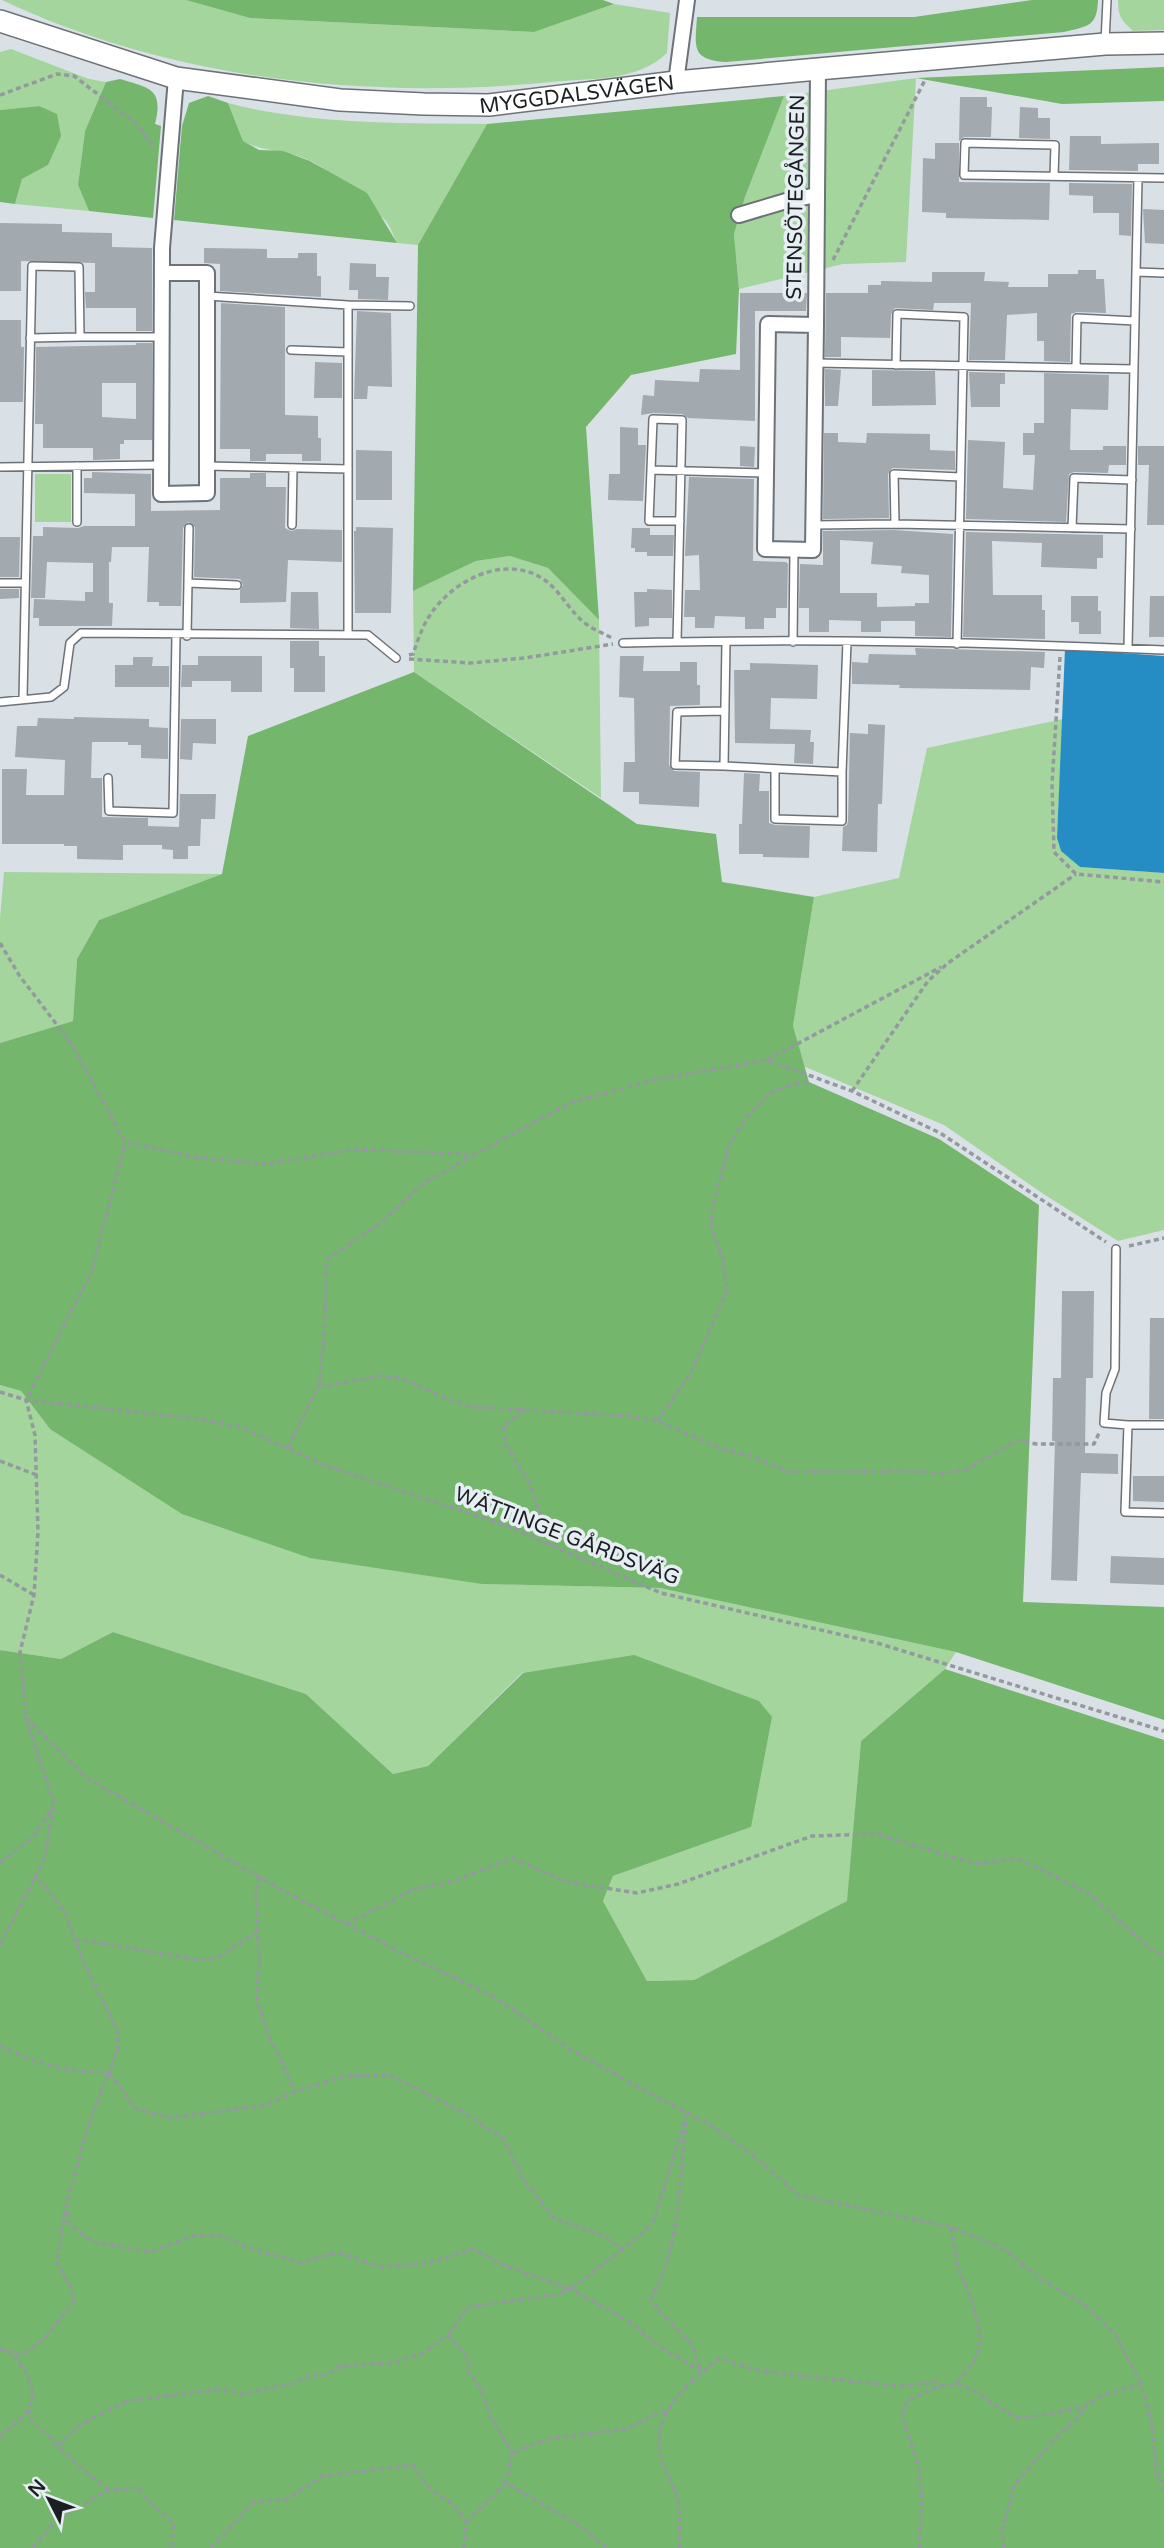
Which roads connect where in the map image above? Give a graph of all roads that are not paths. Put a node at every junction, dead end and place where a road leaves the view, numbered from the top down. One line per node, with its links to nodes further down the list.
1 (687, 0): 8 (street)
2 (1107, 0): 5 (lane)
3 (0, 20): 7 (street, MYGGDALSVÄGEN)
4 (1164, 43): 5 (street, MYGGDALSVÄGEN)
5 (1105, 44): 6 (street, MYGGDALSVÄGEN)
6 (818, 69): 8 (street, MYGGDALSVÄGEN); 12 (street, STENSÖTEGÅNGEN)
7 (176, 78): 8 (street, MYGGDALSVÄGEN); 15 (street)
8 (676, 82)
9 (1054, 176): 9 (lane); 10 (lane)
10 (1138, 178): 11 (lane); 14 (lane)
11 (1164, 178)
12 (817, 195): 13 (street); 21 (street, STENSÖTEGÅNGEN)
13 (739, 215)
14 (1136, 272): 16 (lane); 20 (lane)
15 (162, 273): 17 (street); 23 (street)
16 (1164, 273)
17 (207, 296): 18 (lane); 34 (street)
18 (348, 305): 19 (lane); 26 (lane)
19 (410, 306)
20 (1135, 321): 30 (lane); 31 (lane)
21 (816, 325): 27 (street, STENSÖTEGÅNGEN); 41 (street, STENSÖTEGÅNGEN)
22 (79, 337): 23 (lane); 24 (lane); 24 (lane)
23 (162, 337): 32 (street)
24 (30, 338): 36 (lane)
25 (291, 350): 26 (lane)
26 (348, 352): 38 (lane)
27 (816, 363): 28 (lane); 48 (street, STENSÖTEGÅNGEN)
28 (896, 365): 29 (lane); 29 (lane)
29 (963, 366): 30 (lane); 42 (lane)
30 (1076, 368): 31 (lane)
31 (1134, 369): 43 (lane)
32 (161, 465): 33 (lane); 34 (street)
33 (77, 466): 36 (lane); 45 (lane)
34 (206, 466): 37 (lane)
35 (0, 467): 36 (lane)
36 (28, 467): 55 (lane)
37 (293, 468): 38 (lane); 47 (lane)
38 (348, 469): 58 (lane)
39 (651, 470): 40 (lane); 40 (lane); 44 (lane)
40 (681, 471): 41 (lane); 44 (lane)
41 (766, 473): 53 (street, STENSÖTEGÅNGEN)
42 (960, 477): 46 (lane); 49 (lane)
43 (1132, 480): 51 (lane); 52 (lane)
44 (680, 521): 61 (lane)
45 (77, 522)
46 (895, 524): 48 (lane); 49 (lane)
47 (292, 525)
48 (814, 525): 53 (street, STENSÖTEGÅNGEN)
49 (960, 525): 51 (lane); 66 (lane)
50 (188, 528): 56 (lane)
51 (1072, 528): 52 (lane)
52 (1131, 529): 67 (lane)
53 (794, 550): 63 (lane)
54 (0, 583): 55 (lane)
55 (25, 583): 70 (lane)
56 (188, 583): 57 (lane); 60 (lane)
57 (237, 585)
58 (348, 635): 60 (lane); 69 (lane)
59 (176, 636): 60 (lane); 70 (lane); 76 (lane)
60 (187, 636)
61 (677, 642): 62 (lane); 65 (lane)
62 (726, 642): 63 (lane); 72 (lane)
63 (793, 642): 64 (lane)
64 (847, 642): 66 (lane); 75 (lane)
65 (623, 643)
66 (957, 643): 67 (lane)
67 (1128, 648): 68 (lane)
68 (1164, 650)
69 (396, 658)
70 (23, 699): 71 (lane)
71 (0, 702)
72 (725, 711): 73 (lane); 73 (lane)
73 (724, 766): 74 (lane)
74 (775, 769): 75 (lane); 75 (lane)
75 (842, 772)
76 (108, 778)
77 (1116, 1249): 78 (lane)
78 (1128, 1424): 79 (lane); 80 (lane)
79 (1164, 1425)
80 (1164, 1513)

